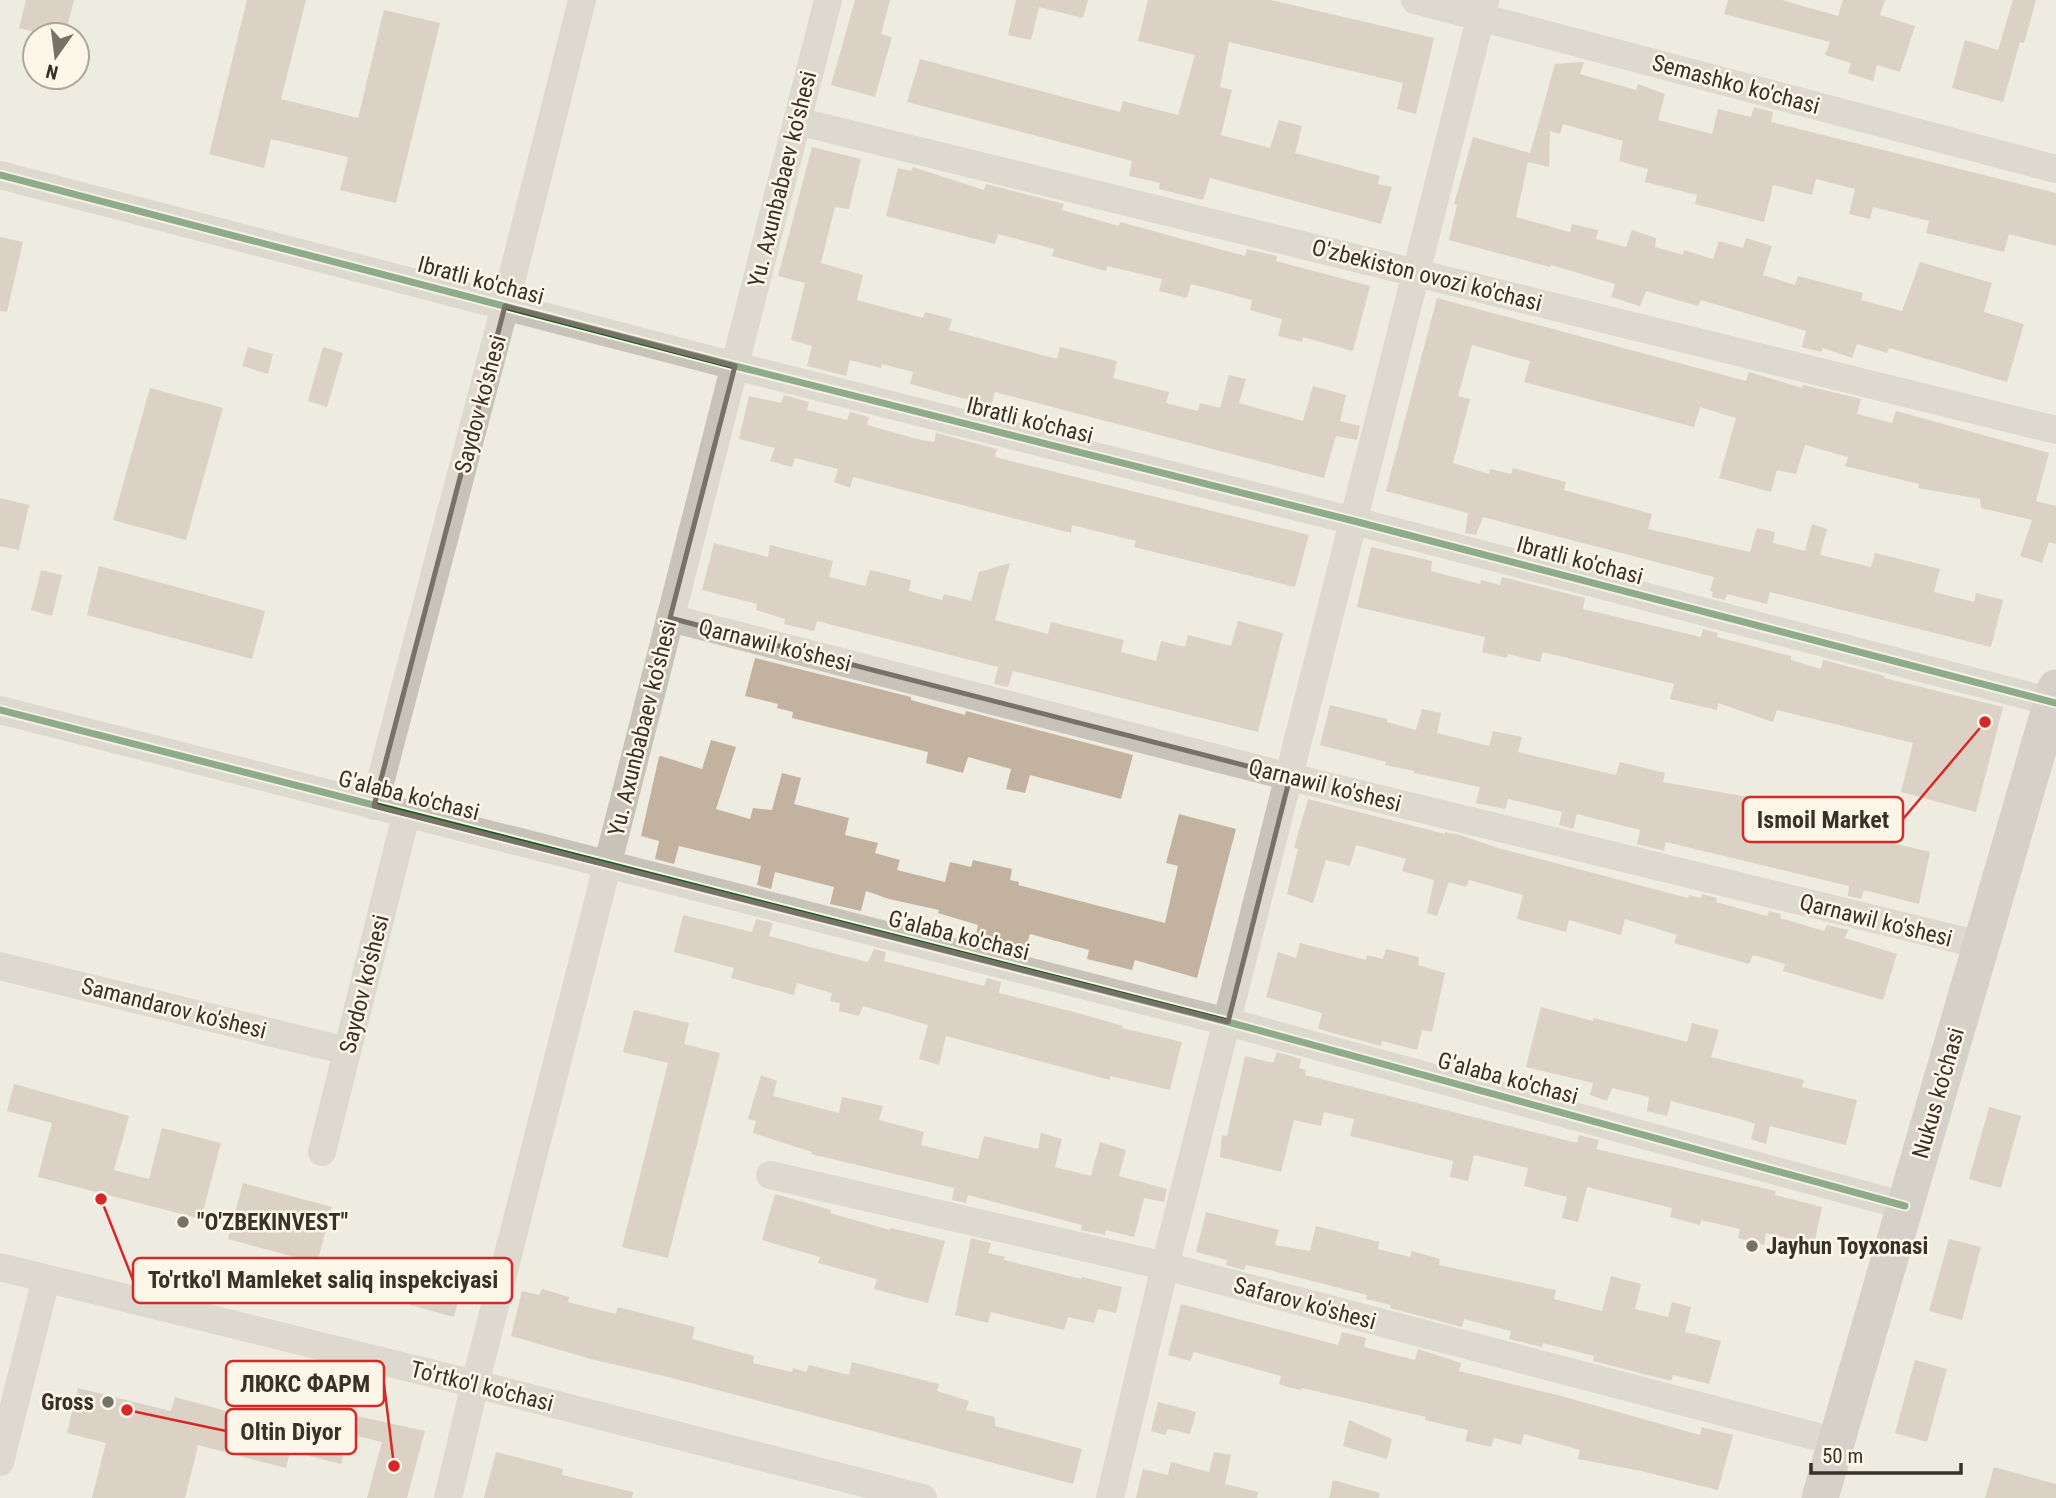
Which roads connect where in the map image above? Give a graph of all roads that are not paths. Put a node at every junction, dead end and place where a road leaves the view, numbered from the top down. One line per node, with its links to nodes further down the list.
1 (582, 0): 9 (street, Saydov ko'shesi)
2 (828, 0): 5 (street, Yu. Axunbabaev ko'shesi)
3 (1415, 0): 4 (street, Semashko ko'chasi)
4 (1483, 8): 6 (street, Semashko ko'chasi); 8 (street)
5 (797, 121): 8 (street, O'zbekiston ovozi ko'chasi); 10 (street, Yu. Axunbabaev ko'shesi)
6 (2056, 169)
7 (0, 175): 9 (street, Ibratli ko'chasi)
8 (1417, 273): 11 (street, O'zbekiston ovozi ko'chasi); 12 (street)
9 (505, 306): 10 (street, Ibratli ko'chasi); 17 (street, Saydov ko'shesi)
10 (734, 366): 12 (street, Ibratli ko'chasi); 13 (street, Yu. Axunbabaev ko'shesi)
11 (2056, 430)
12 (1354, 521): 14 (street, Ibratli ko'chasi); 16 (street)
13 (670, 618): 16 (street, Qarnawil ko'shesi); 19 (street, Yu. Axunbabaev ko'shesi)
14 (2055, 698): 20 (main road, Nukus ko'chasi)
15 (0, 710): 17 (street, G'alaba ko'chasi)
16 (1290, 777): 20 (street, Qarnawil ko'shesi); 22 (street)
17 (374, 806): 18 (street, G'alaba ko'chasi)
18 (406, 815): 19 (street, G'alaba ko'chasi); 23 (street, Saydov ko'shesi)
19 (607, 866): 22 (street, G'alaba ko'chasi); 30 (street, Yu. Axunbabaev ko'shesi)
20 (1981, 946): 26 (main road, Nukus ko'chasi)
21 (0, 965): 23 (street, Samandarov ko'shesi)
22 (1228, 1022): 26 (street, G'alaba ko'chasi); 27 (street)
23 (347, 1051): 24 (street, Saydov ko'shesi)
24 (322, 1153)
25 (770, 1175): 27 (street, Safarov ko'shesi)
26 (1905, 1206): 31 (main road, Nukus ko'chasi)
27 (1165, 1266): 31 (street, Safarov ko'shesi); 35 (street)
28 (0, 1267): 29 (street, To'rtko'l ko'chasi)
29 (46, 1279): 30 (street, To'rtko'l ko'chasi); 32 (street)
30 (475, 1384): 33 (street, Yu. Axunbabaev ko'shesi); 34 (street, To'rtko'l ko'chasi)
31 (1837, 1442): 36 (main road, Nukus ko'chasi)
32 (0, 1462)
33 (448, 1498)
34 (923, 1498)
35 (1111, 1498)
36 (1820, 1498)

